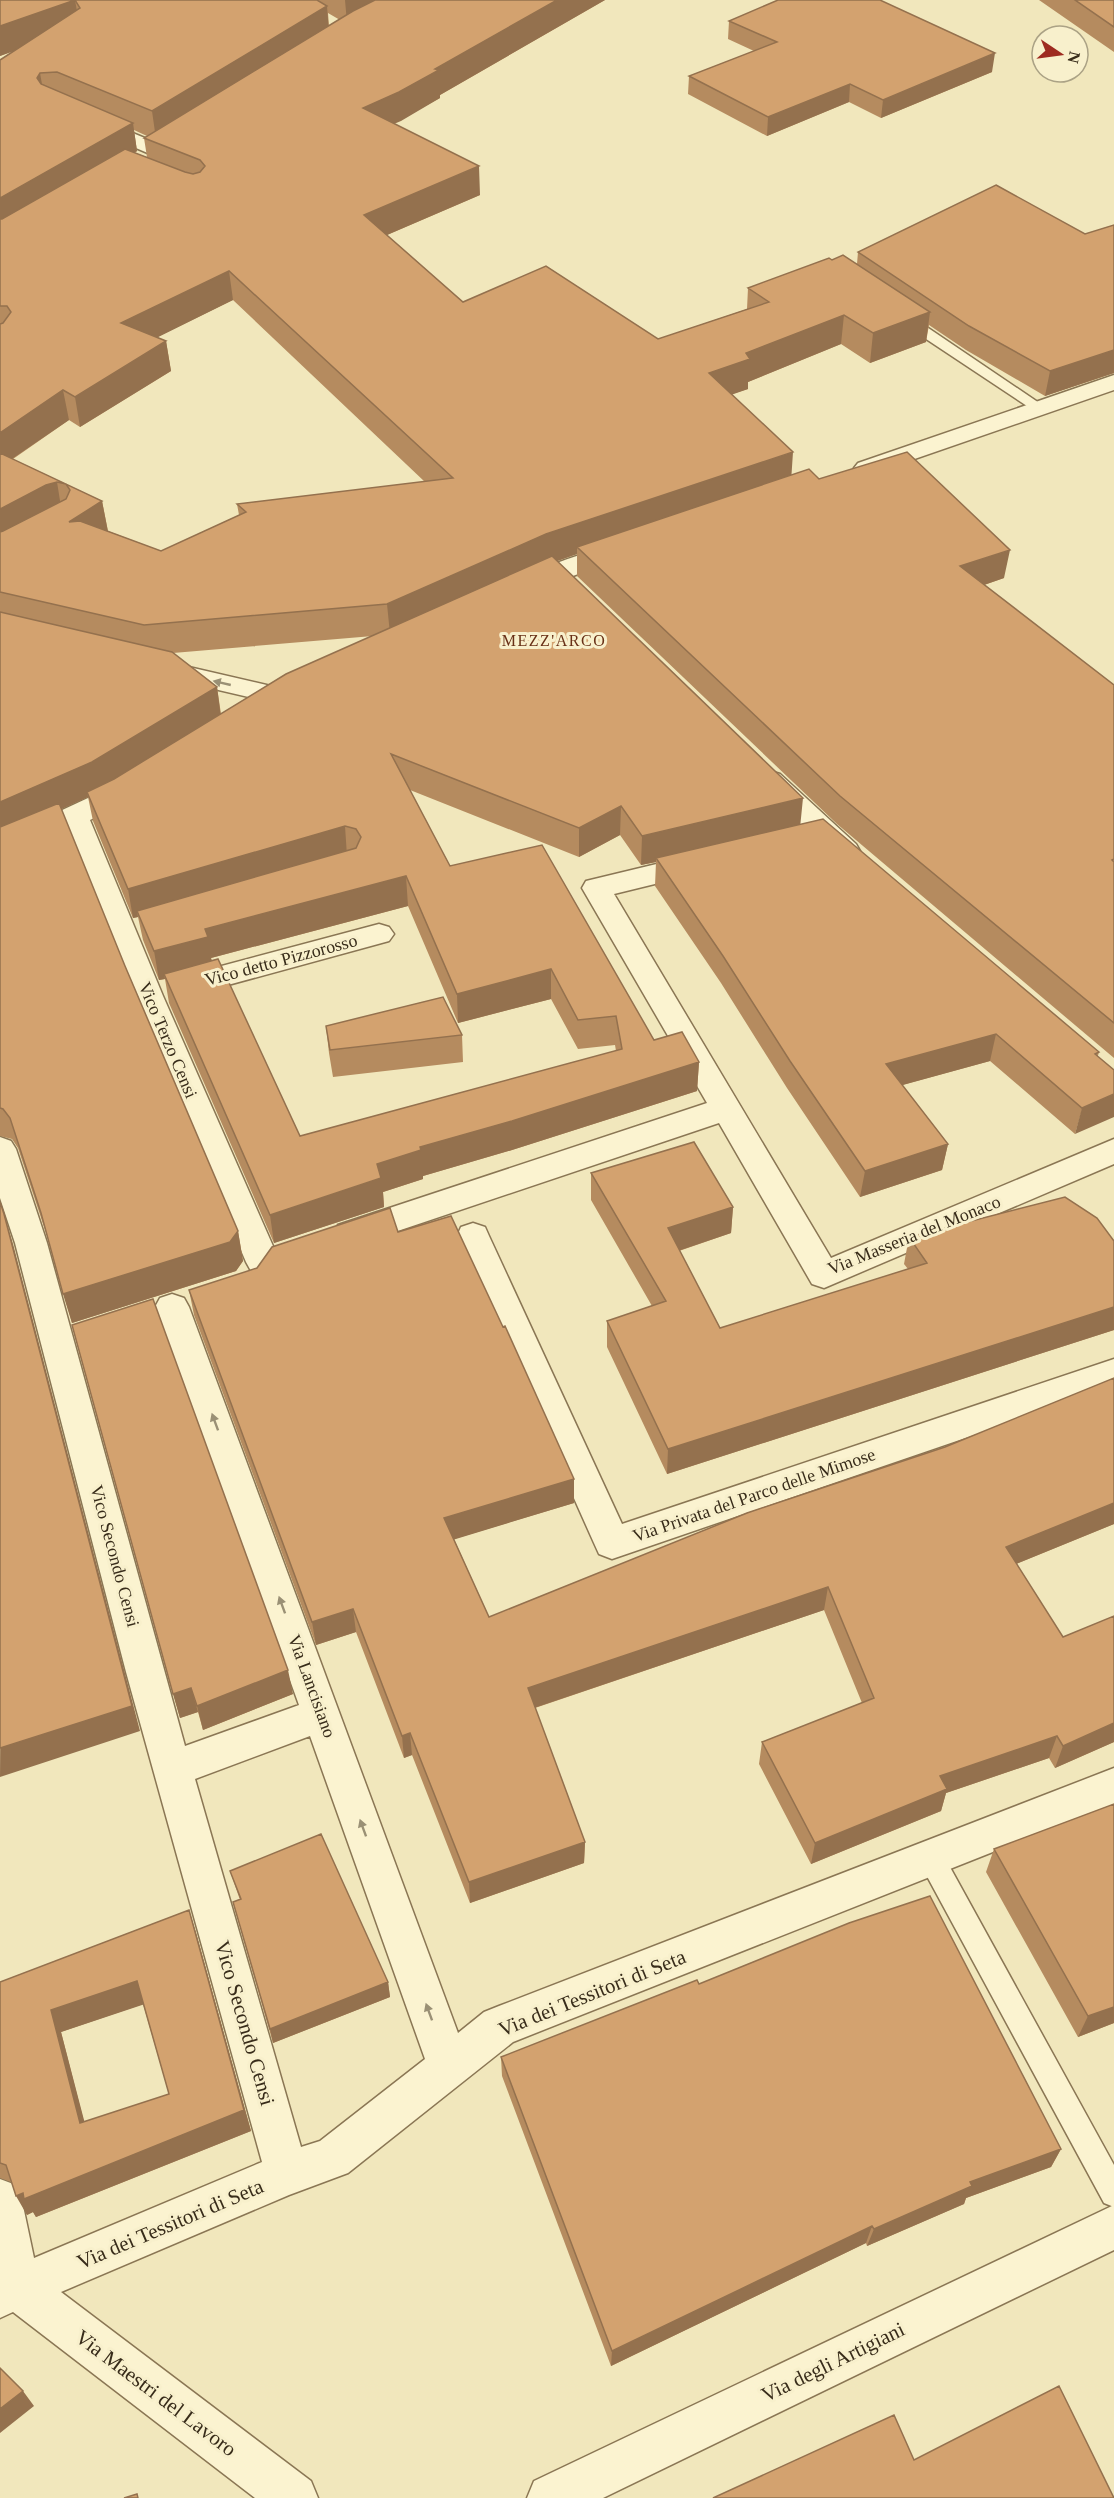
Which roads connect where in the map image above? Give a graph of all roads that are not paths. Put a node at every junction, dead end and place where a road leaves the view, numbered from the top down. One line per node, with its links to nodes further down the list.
1 (75, 115): 3 (street)
2 (177, 138): 3 (street)
3 (157, 150): 4 (street)
4 (136, 163)
5 (888, 308): 7 (lane)
6 (1114, 382): 7 (street)
7 (1041, 409): 8 (street)
8 (847, 474)
9 (645, 542): 10 (street)
10 (556, 572): 11 (street); 12 (street)
11 (502, 596)
12 (581, 596)
13 (145, 664): 14 (street, one-way to 13)
14 (249, 715)
15 (749, 760): 18 (street)
16 (149, 776): 17 (street)
17 (75, 817): 20 (street); 24 (street, Vico Terzo Censi)
18 (825, 833): 19 (street); 22 (street)
19 (791, 842)
20 (0, 850)
21 (722, 858): 25 (street, Via Masseria del Monaco)
22 (861, 864)
23 (379, 934): 24 (street, Vico detto Pizzorosso)
24 (148, 996): 30 (street, Vico Terzo Censi)
25 (726, 1109): 27 (street, Via Masseria del Monaco); 29 (street)
26 (0, 1149): 34 (street, Vico Secondo Censi)
27 (1114, 1152)
28 (473, 1236): 32 (street, Via Privata del Parco delle Mimose)
29 (320, 1244)
30 (238, 1286)
31 (172, 1307): 33 (street, Via Lancisiano, one-way to 31)
32 (1114, 1373)
33 (322, 1714): 34 (street); 37 (street, Via Lancisiano, one-way to 33)
34 (173, 1768): 38 (street, Vico Secondo Censi)
35 (1114, 1786): 36 (street, Via dei Tessitori di Seta)
36 (932, 1858): 37 (street, Via dei Tessitori di Seta); 39 (lane)
37 (449, 2067): 38 (street, Via dei Tessitori di Seta)
38 (287, 2174): 42 (street, Via dei Tessitori di Seta)
39 (1114, 2193)
40 (0, 2201): 42 (street)
41 (1114, 2227): 44 (street, Via degli Artigiani)
42 (9, 2292): 43 (street, Via Maestri del Lavoro)
43 (294, 2498)
44 (551, 2498)

